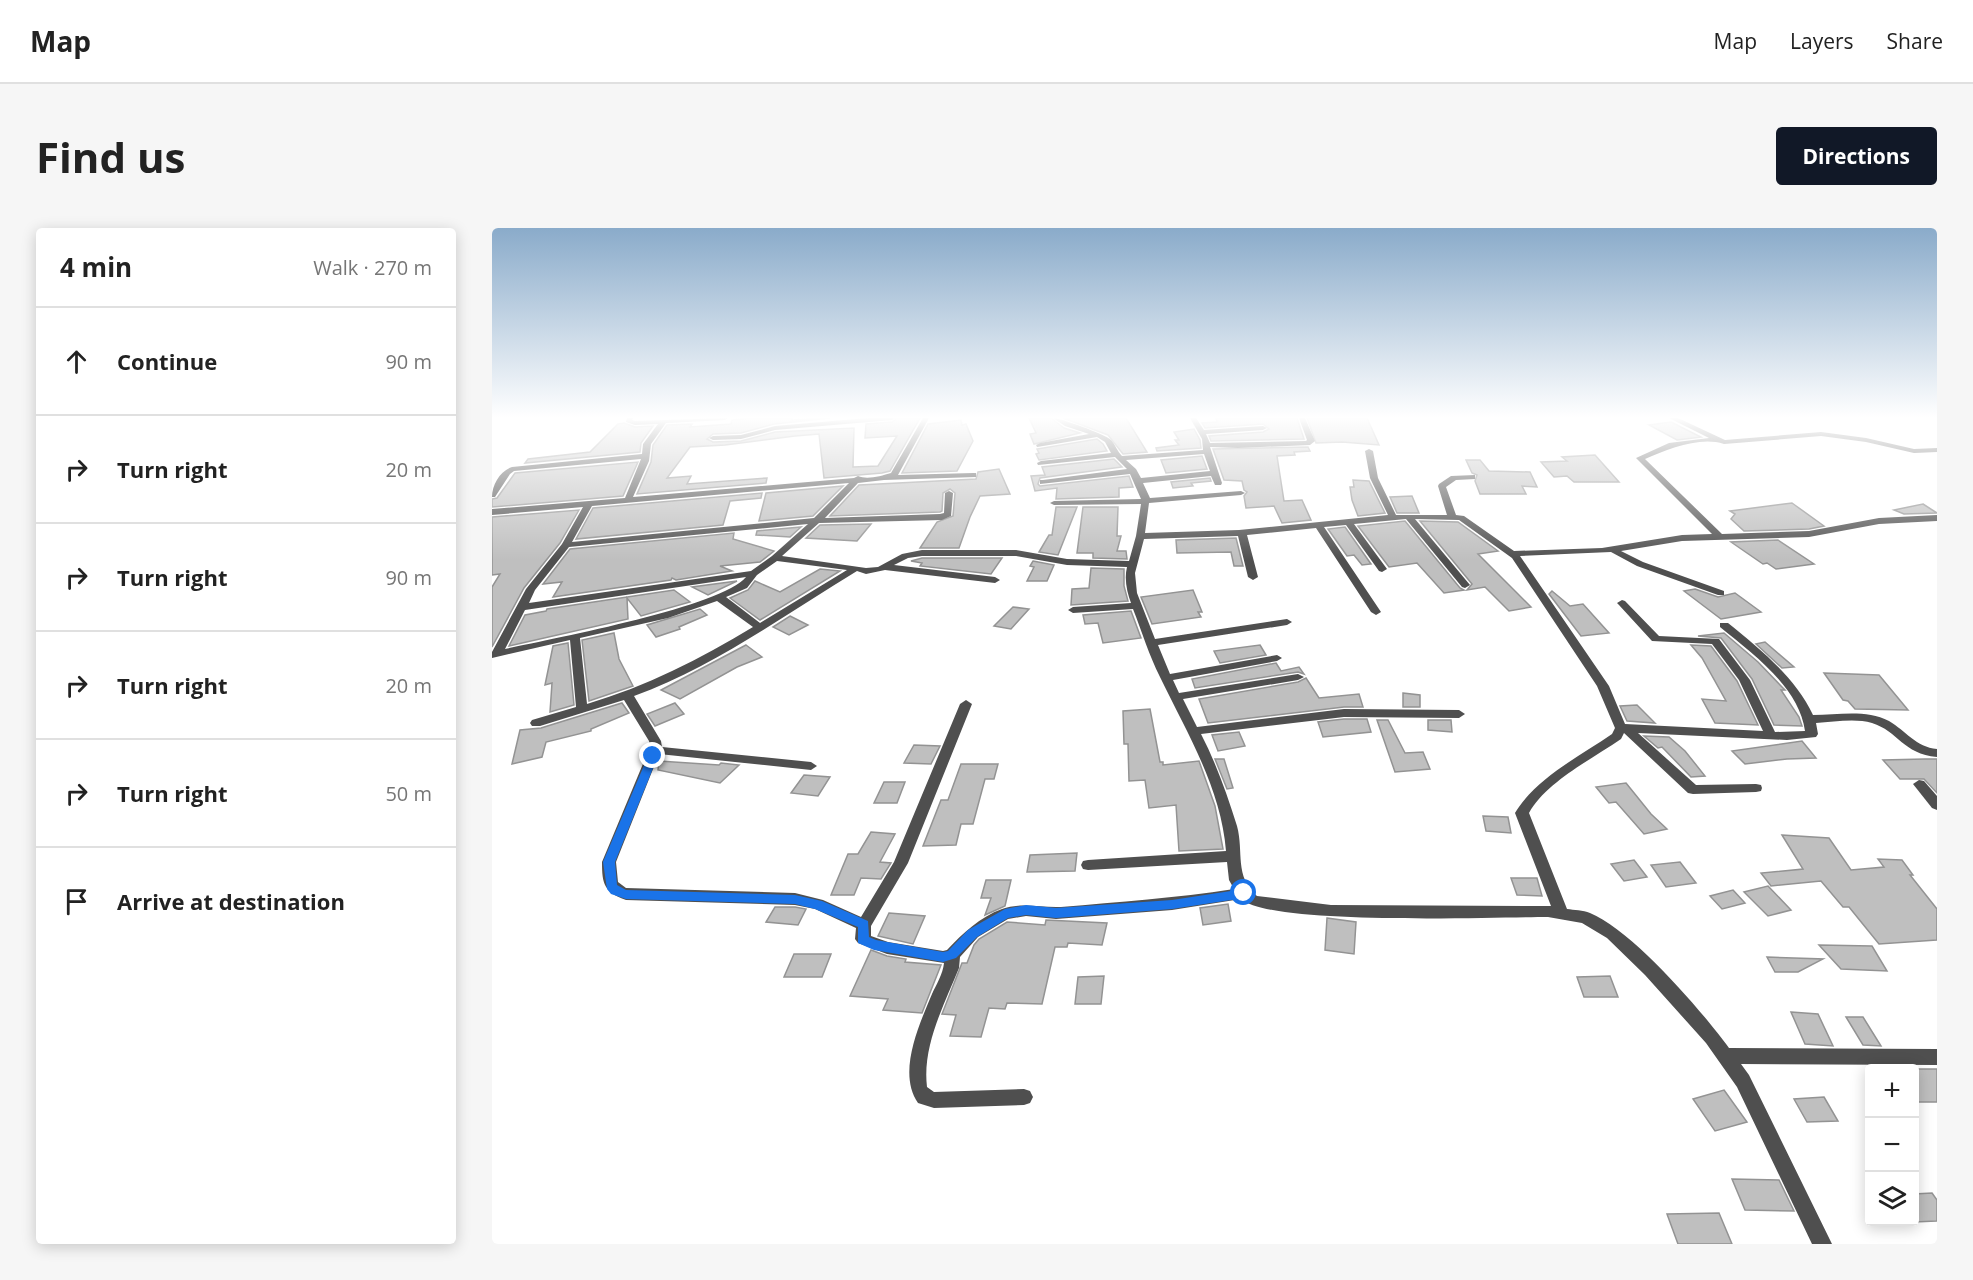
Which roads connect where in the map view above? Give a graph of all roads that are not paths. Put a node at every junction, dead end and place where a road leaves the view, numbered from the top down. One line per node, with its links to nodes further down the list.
1 (549, 465): 18 (street)
2 (642, 465): 19 (street)
3 (899, 465): 13 (street)
4 (1126, 465): 10 (street)
5 (1213, 465): 8 (street)
6 (1369, 465): 26 (street)
7 (1648, 465): 33 (street)
8 (1215, 473): 10 (street); 15 (street)
9 (973, 475): 13 (street)
10 (1135, 476): 14 (street); 20 (street)
11 (1472, 477): 25 (street)
12 (858, 478): 13 (street); 19 (street); 28 (street)
13 (883, 478)
14 (1043, 482)
15 (1218, 483)
16 (949, 493): 28 (street)
17 (1241, 493): 20 (street)
18 (492, 495)
19 (628, 500): 21 (street)
20 (1145, 501): 22 (street); 32 (street)
21 (589, 503): 23 (street); 34 (street)
22 (1054, 503)
23 (492, 512)
24 (1408, 516): 25 (street); 26 (street); 45 (street)
25 (1452, 516): 36 (street)
26 (1393, 517): 29 (street)
27 (1937, 518): 33 (street)
28 (815, 521): 34 (street); 37 (street)
29 (1348, 522): 30 (street); 41 (street)
30 (1319, 525): 31 (street); 52 (street)
31 (1242, 533): 32 (street); 43 (street)
32 (1140, 536): 38 (street)
33 (1719, 536): 35 (street)
34 (566, 545): 50 (street)
35 (1613, 550): 36 (street); 46 (street)
36 (1513, 554): 69 (street)
37 (775, 558): 40 (street); 42 (street)
38 (1132, 564): 39 (street); 49 (street)
39 (885, 567): 40 (street); 44 (street)
40 (856, 568): 55 (street)
41 (1382, 569)
42 (754, 573): 47 (street); 50 (street)
43 (1253, 577)
44 (995, 580)
45 (1465, 585)
46 (1721, 593)
47 (719, 597): 55 (street); 56 (street)
48 (1622, 603): 71 (street)
49 (1137, 606): 51 (street); 57 (street)
50 (522, 607): 58 (street)
51 (1074, 610)
52 (1376, 612)
53 (1287, 622): 57 (street)
54 (1724, 625): 67 (street)
55 (759, 627): 62 (street)
56 (575, 637): 58 (street); 65 (street)
57 (1151, 643): 61 (street)
58 (494, 654)
59 (1277, 658): 61 (street)
60 (1298, 677): 63 (street)
61 (1167, 678): 63 (street)
62 (627, 695): 65 (street); 72 (street)
63 (1176, 697): 70 (street)
64 (966, 704): 82 (street)
65 (582, 709): 68 (street)
66 (1459, 714): 70 (street)
67 (1810, 719): 71 (street); 73 (street)
68 (536, 723)
69 (1623, 728): 71 (street); 76 (street); 81 (street)
70 (1194, 731): 78 (street)
71 (1771, 735)
72 (655, 750): 74 (street); 82 (street)
73 (1937, 753)
74 (812, 766)
75 (1919, 784): 77 (street)
76 (1756, 788)
77 (1937, 805)
78 (1233, 856): 79 (street); 80 (street)
79 (1088, 865)
80 (1244, 893): 81 (street); 83 (street)
81 (1561, 912): 84 (street)
82 (864, 925): 83 (street)
83 (952, 955): 86 (street)
84 (1726, 1056): 85 (street); 87 (street)
85 (1937, 1057)
86 (1024, 1097)
87 (1822, 1244)

